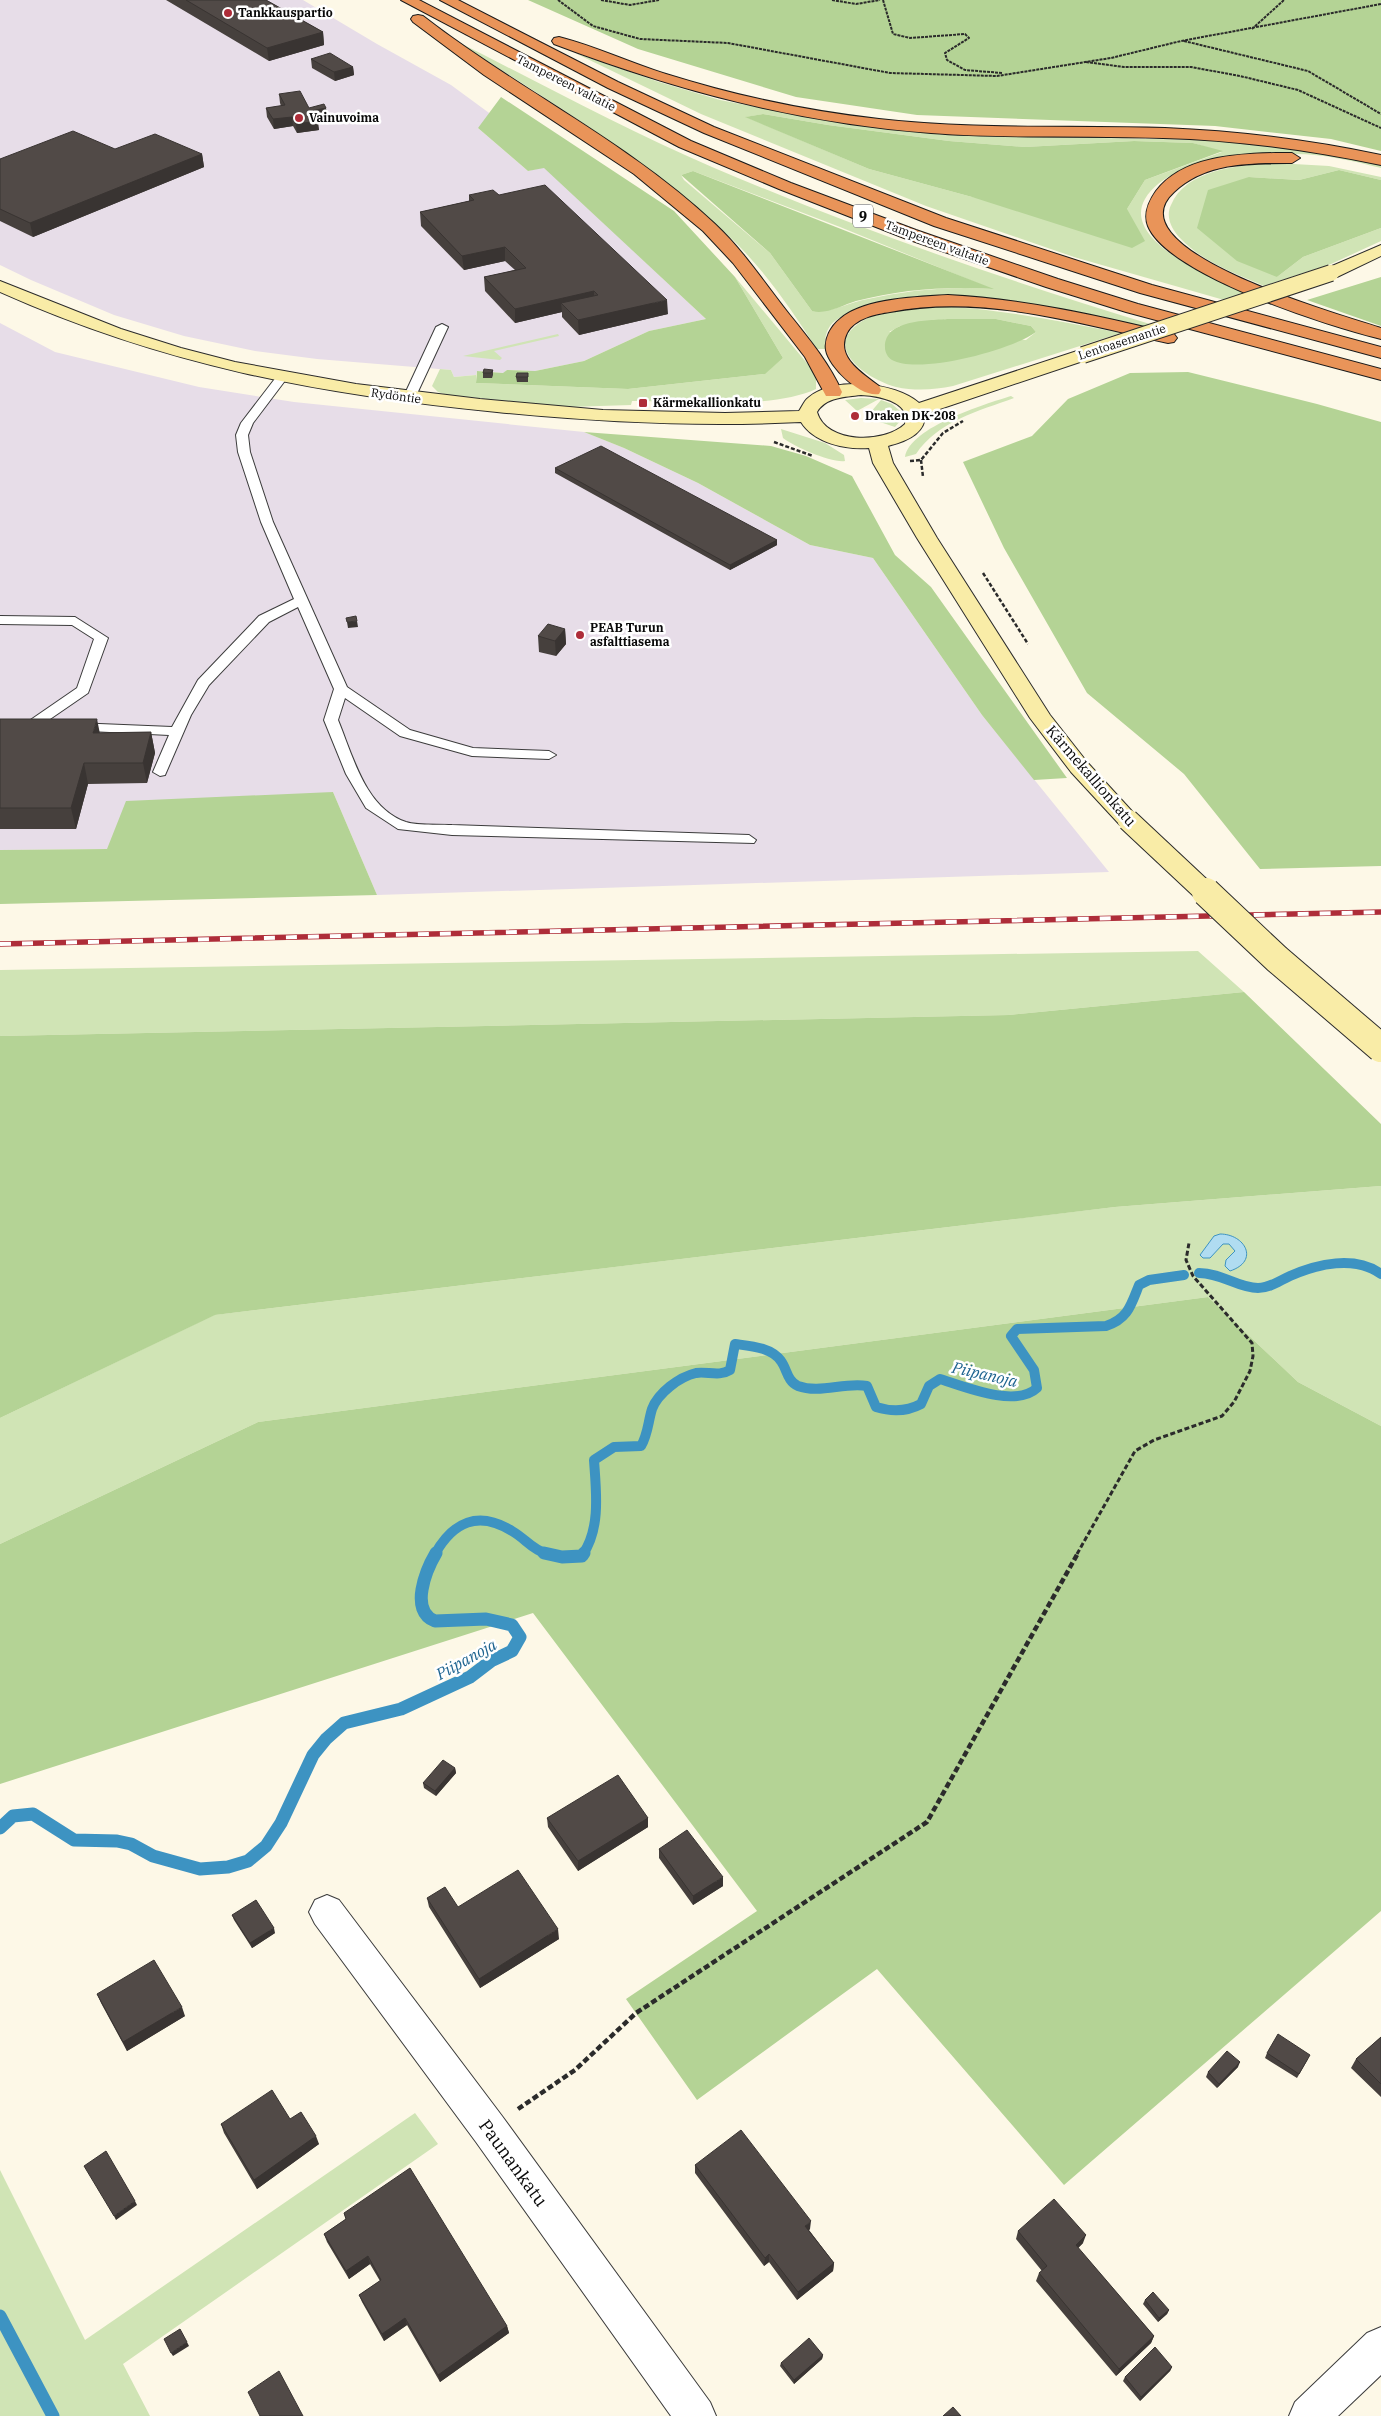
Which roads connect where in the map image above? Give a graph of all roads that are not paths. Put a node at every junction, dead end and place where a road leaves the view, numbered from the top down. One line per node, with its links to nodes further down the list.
1 (396, 0): 19 (highway)
2 (408, 0): 15 (highway, Tampereen valtatie / 9)
3 (447, 0): 4 (highway); 14 (highway, Tampereen valtatie / 9)
4 (1381, 160)
5 (1381, 172): 11 (highway)
6 (1381, 250): 8 (street, Lentoasemantie)
7 (1381, 264): 8 (street, Lentoasemantie)
8 (1331, 273): 21 (street, Lentoasemantie, bridge)
9 (0, 286): 17 (street, Rydöntie)
10 (442, 327): 20 (lane)
11 (1381, 334)
12 (1189, 342): 18 (highway)
13 (1207, 346): 15 (highway)
14 (1381, 353)
15 (1344, 367): 16 (highway, Tampereen valtatie / 9)
16 (1381, 375)
17 (281, 378): 20 (street, Rydöntie); 24 (lane)
18 (872, 390): 19 (street); 21 (street)
19 (833, 392): 22 (street)
20 (409, 398): 22 (street, Rydöntie)
21 (914, 411): 23 (street)
22 (807, 416): 23 (street)
23 (877, 442): 33 (street, Kärmekallionkatu, bridge)
24 (302, 600): 26 (lane); 29 (lane)
25 (0, 620): 27 (lane)
26 (341, 689): 30 (lane); 32 (lane)
27 (32, 725): 28 (lane); 29 (lane)
28 (0, 726)
29 (176, 731): 31 (lane)
30 (549, 755)
31 (160, 772)
32 (749, 840)
33 (1381, 1048)
34 (327, 1912): 36 (street, Paunankatu)
35 (1381, 2347): 37 (street)
36 (696, 2416)
37 (1309, 2416)

